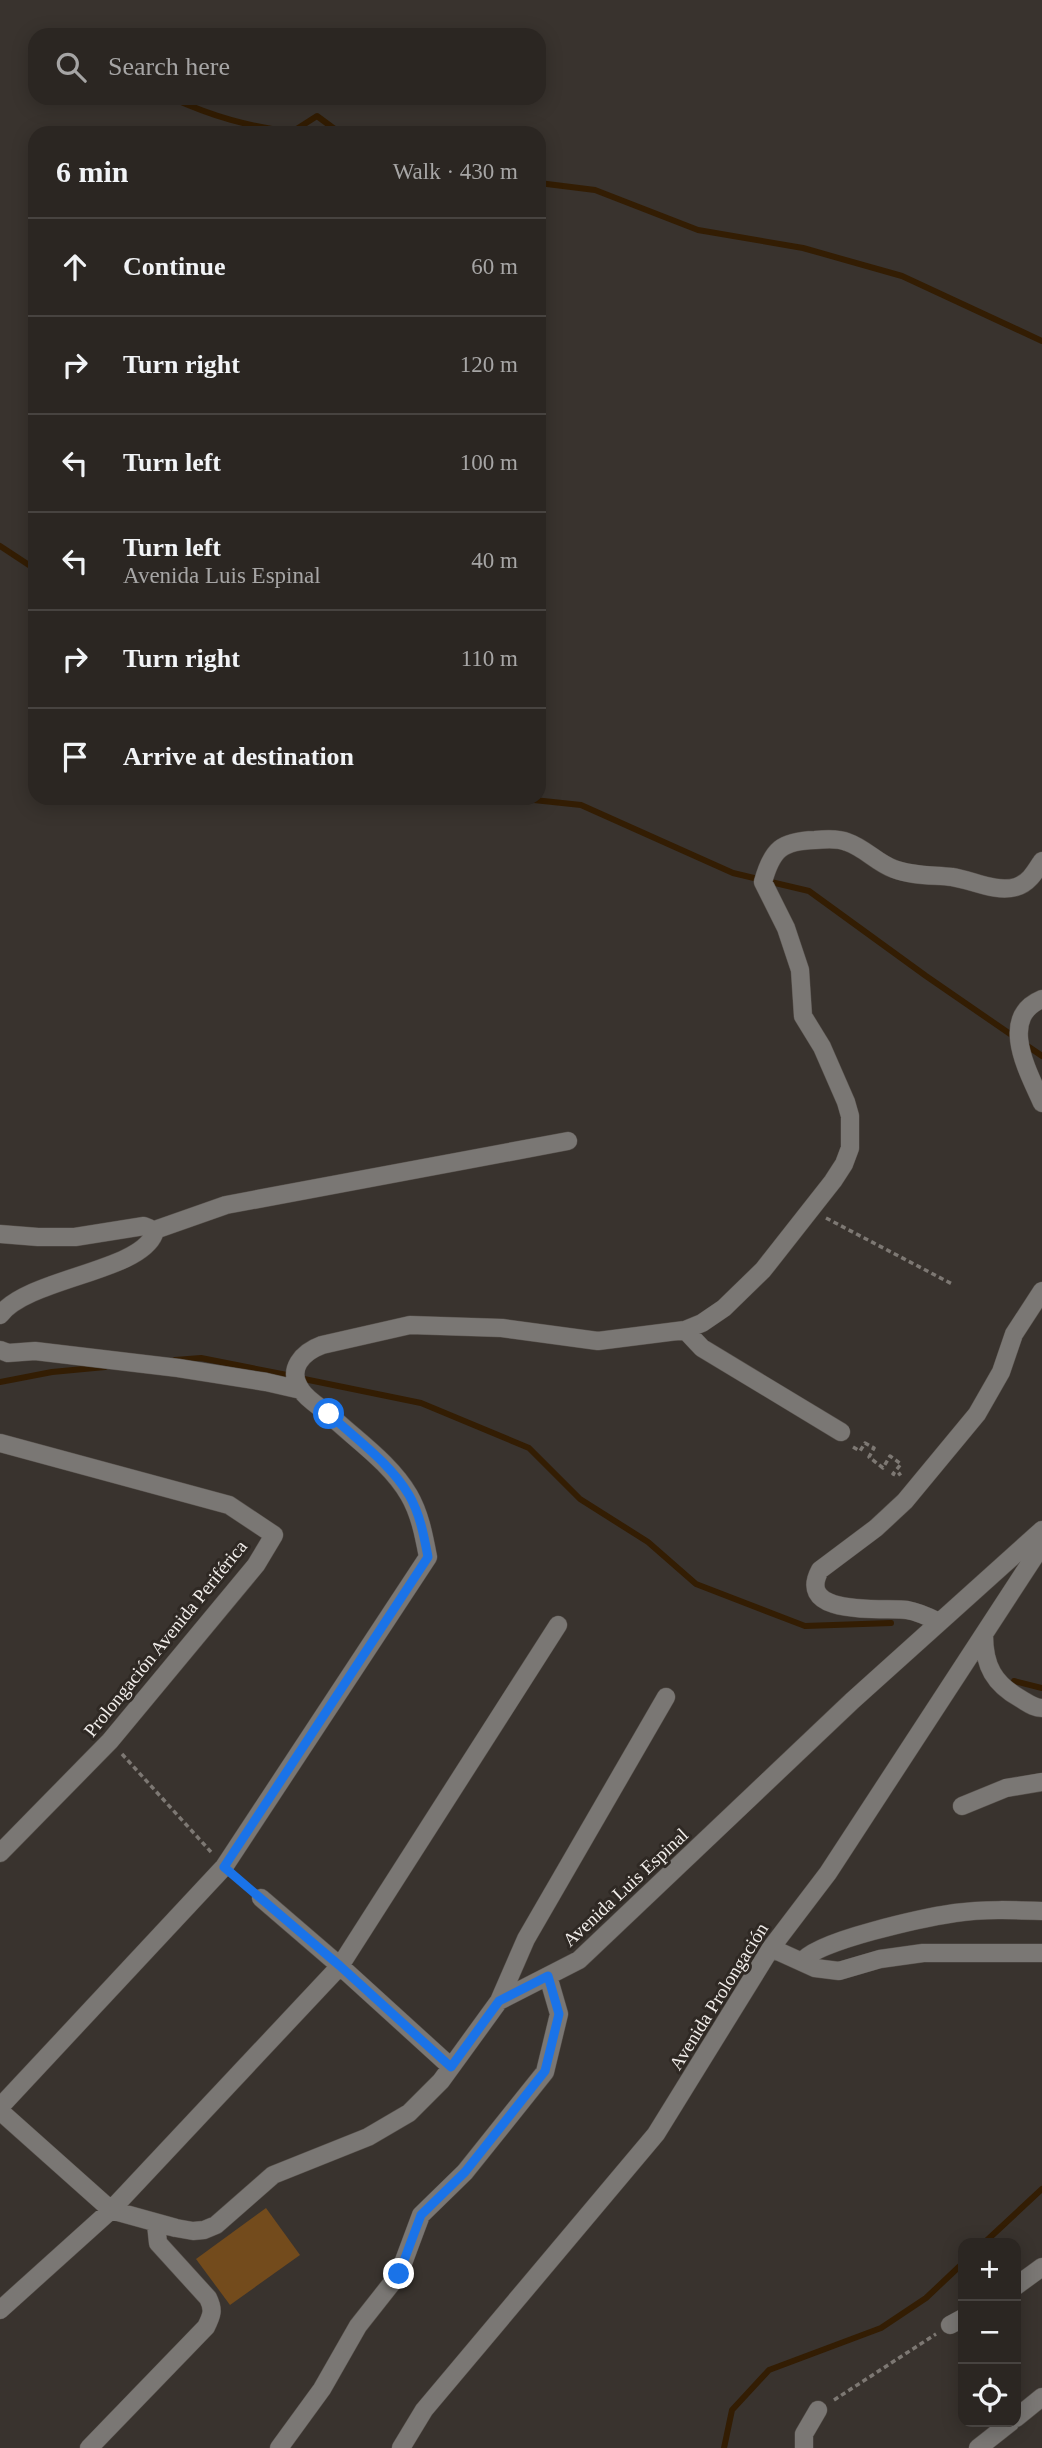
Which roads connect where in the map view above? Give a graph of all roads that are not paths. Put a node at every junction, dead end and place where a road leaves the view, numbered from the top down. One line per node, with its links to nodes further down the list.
1 (1042, 861): 9 (street)
2 (1042, 999): 3 (street)
3 (1042, 1102)
4 (568, 1141): 5 (street)
5 (152, 1231): 6 (street); 8 (street)
6 (0, 1234)
7 (1042, 1291): 16 (street)
8 (0, 1315)
9 (685, 1330): 11 (street); 12 (street)
10 (0, 1350): 11 (street)
11 (301, 1390): 33 (street)
12 (842, 1433)
13 (0, 1443): 23 (street, Prolongación Avenida Periférica)
14 (1042, 1530): 16 (street, Avenida Luis Espinal)
15 (1042, 1545): 18 (street, Avenida Prolongación)
16 (939, 1622): 30 (street, Avenida Luis Espinal)
17 (558, 1625): 29 (street)
18 (985, 1635): 20 (street); 26 (street, Avenida Prolongación)
19 (666, 1697): 31 (street)
20 (1042, 1707)
21 (1042, 1782): 22 (street)
22 (962, 1806)
23 (0, 1853)
24 (261, 1898): 29 (street)
25 (1042, 1911): 28 (street)
26 (771, 1948): 28 (street); 45 (street, Avenida Prolongación)
27 (1042, 1953): 28 (street)
28 (802, 1962)
29 (340, 1966): 32 (street); 34 (street)
30 (548, 1976): 31 (street, Avenida Luis Espinal); 44 (street)
31 (499, 2001): 32 (street, Avenida Luis Espinal)
32 (451, 2067): 35 (street, Avenida Luis Espinal)
33 (0, 2109): 34 (street)
34 (111, 2210): 35 (street, Avenida Luis Espinal); 38 (street)
35 (156, 2224): 43 (street)
36 (1042, 2267): 37 (street)
37 (1021, 2282)
38 (0, 2310)
39 (1042, 2398): 41 (street)
40 (818, 2410): 46 (street)
41 (1021, 2414)
42 (1005, 2427): 47 (street)
43 (89, 2448)
44 (279, 2448)
45 (401, 2448)
46 (804, 2448)
47 (978, 2448)

